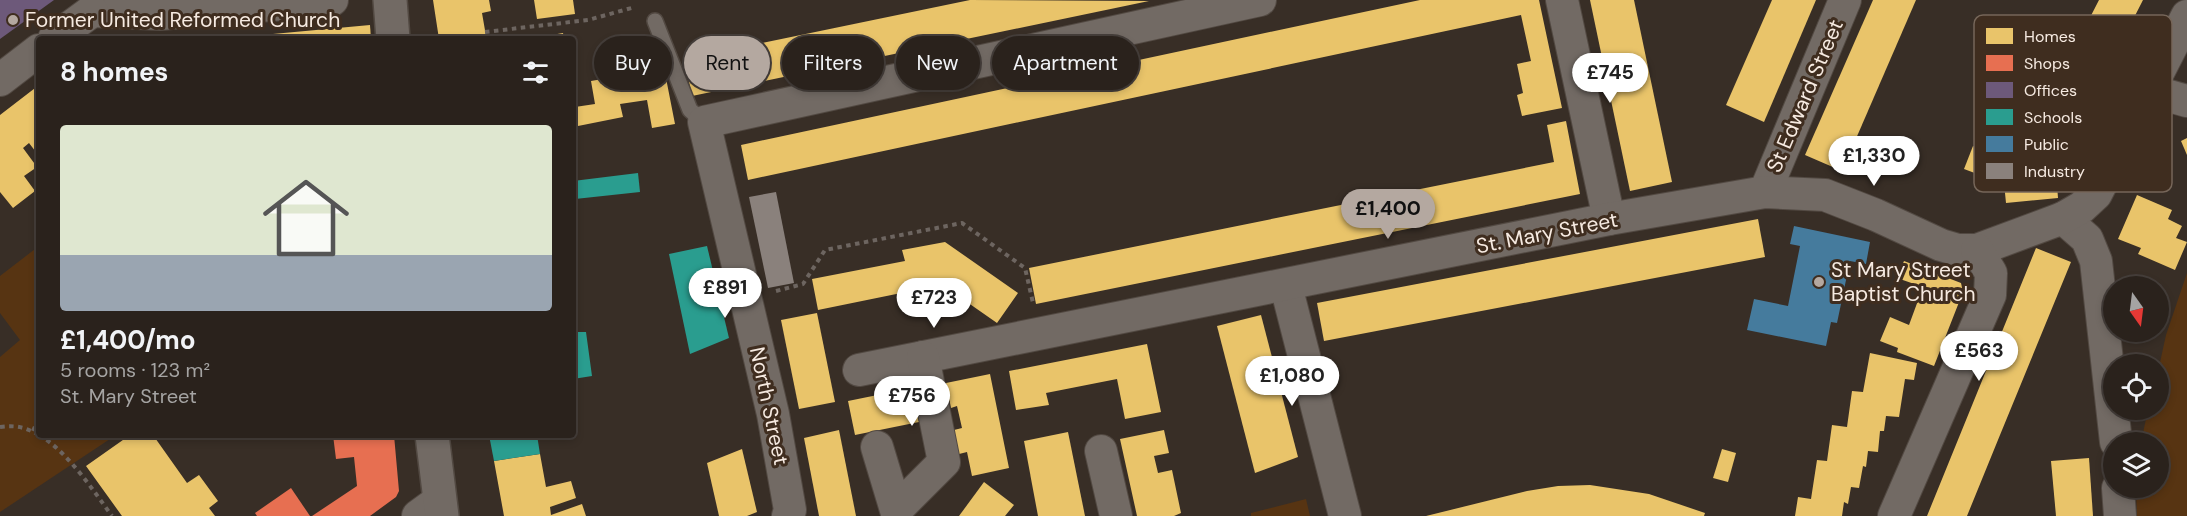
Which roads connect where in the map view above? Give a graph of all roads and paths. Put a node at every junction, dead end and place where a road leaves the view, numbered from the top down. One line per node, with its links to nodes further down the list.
1 (332, 0): 8 (street)
2 (390, 0): 13 (street)
3 (1260, 0): 19 (street)
4 (1562, 0): 23 (street)
5 (1845, 0): 20 (street, St Edward Street)
6 (88, 6): 8 (street); 12 (street)
7 (638, 6): 11 (path)
8 (160, 7)
9 (2187, 16): 14 (street, St. Mary Street)
10 (655, 21): 19 (lane)
11 (485, 32)
12 (57, 36)
13 (393, 36)
14 (2172, 44)
15 (36, 53): 16 (street)
16 (0, 80)
17 (2172, 97): 18 (street)
18 (2187, 101)
19 (704, 122): 26 (street, North Street)
20 (1765, 192): 23 (street, St. Mary Street); 24 (street, St. Mary Street)
21 (2097, 192): 22 (street, St. Mary Street)
22 (2063, 218): 24 (street, St. Mary Street); 33 (street)
23 (1609, 219): 25 (street, St. Mary Street)
24 (1977, 250): 45 (street)
25 (1286, 286): 27 (street, St. Mary Street); 44 (street)
26 (745, 298): 27 (path); 42 (street, North Street)
27 (1030, 335): 28 (street, St. Mary Street)
28 (923, 357): 29 (street, St. Mary Street); 37 (street)
29 (859, 370)
30 (36, 424): 32 (path)
31 (0, 427): 32 (path)
32 (32, 431): 34 (path)
33 (2114, 432)
34 (36, 433)
35 (44, 438): 41 (path)
36 (432, 438): 40 (street)
37 (877, 447)
38 (1101, 451): 43 (street)
39 (2119, 498): 46 (street)
40 (433, 511)
41 (112, 516)
42 (788, 516)
43 (1116, 516)
44 (1345, 516)
45 (1894, 516)
46 (2120, 516)

